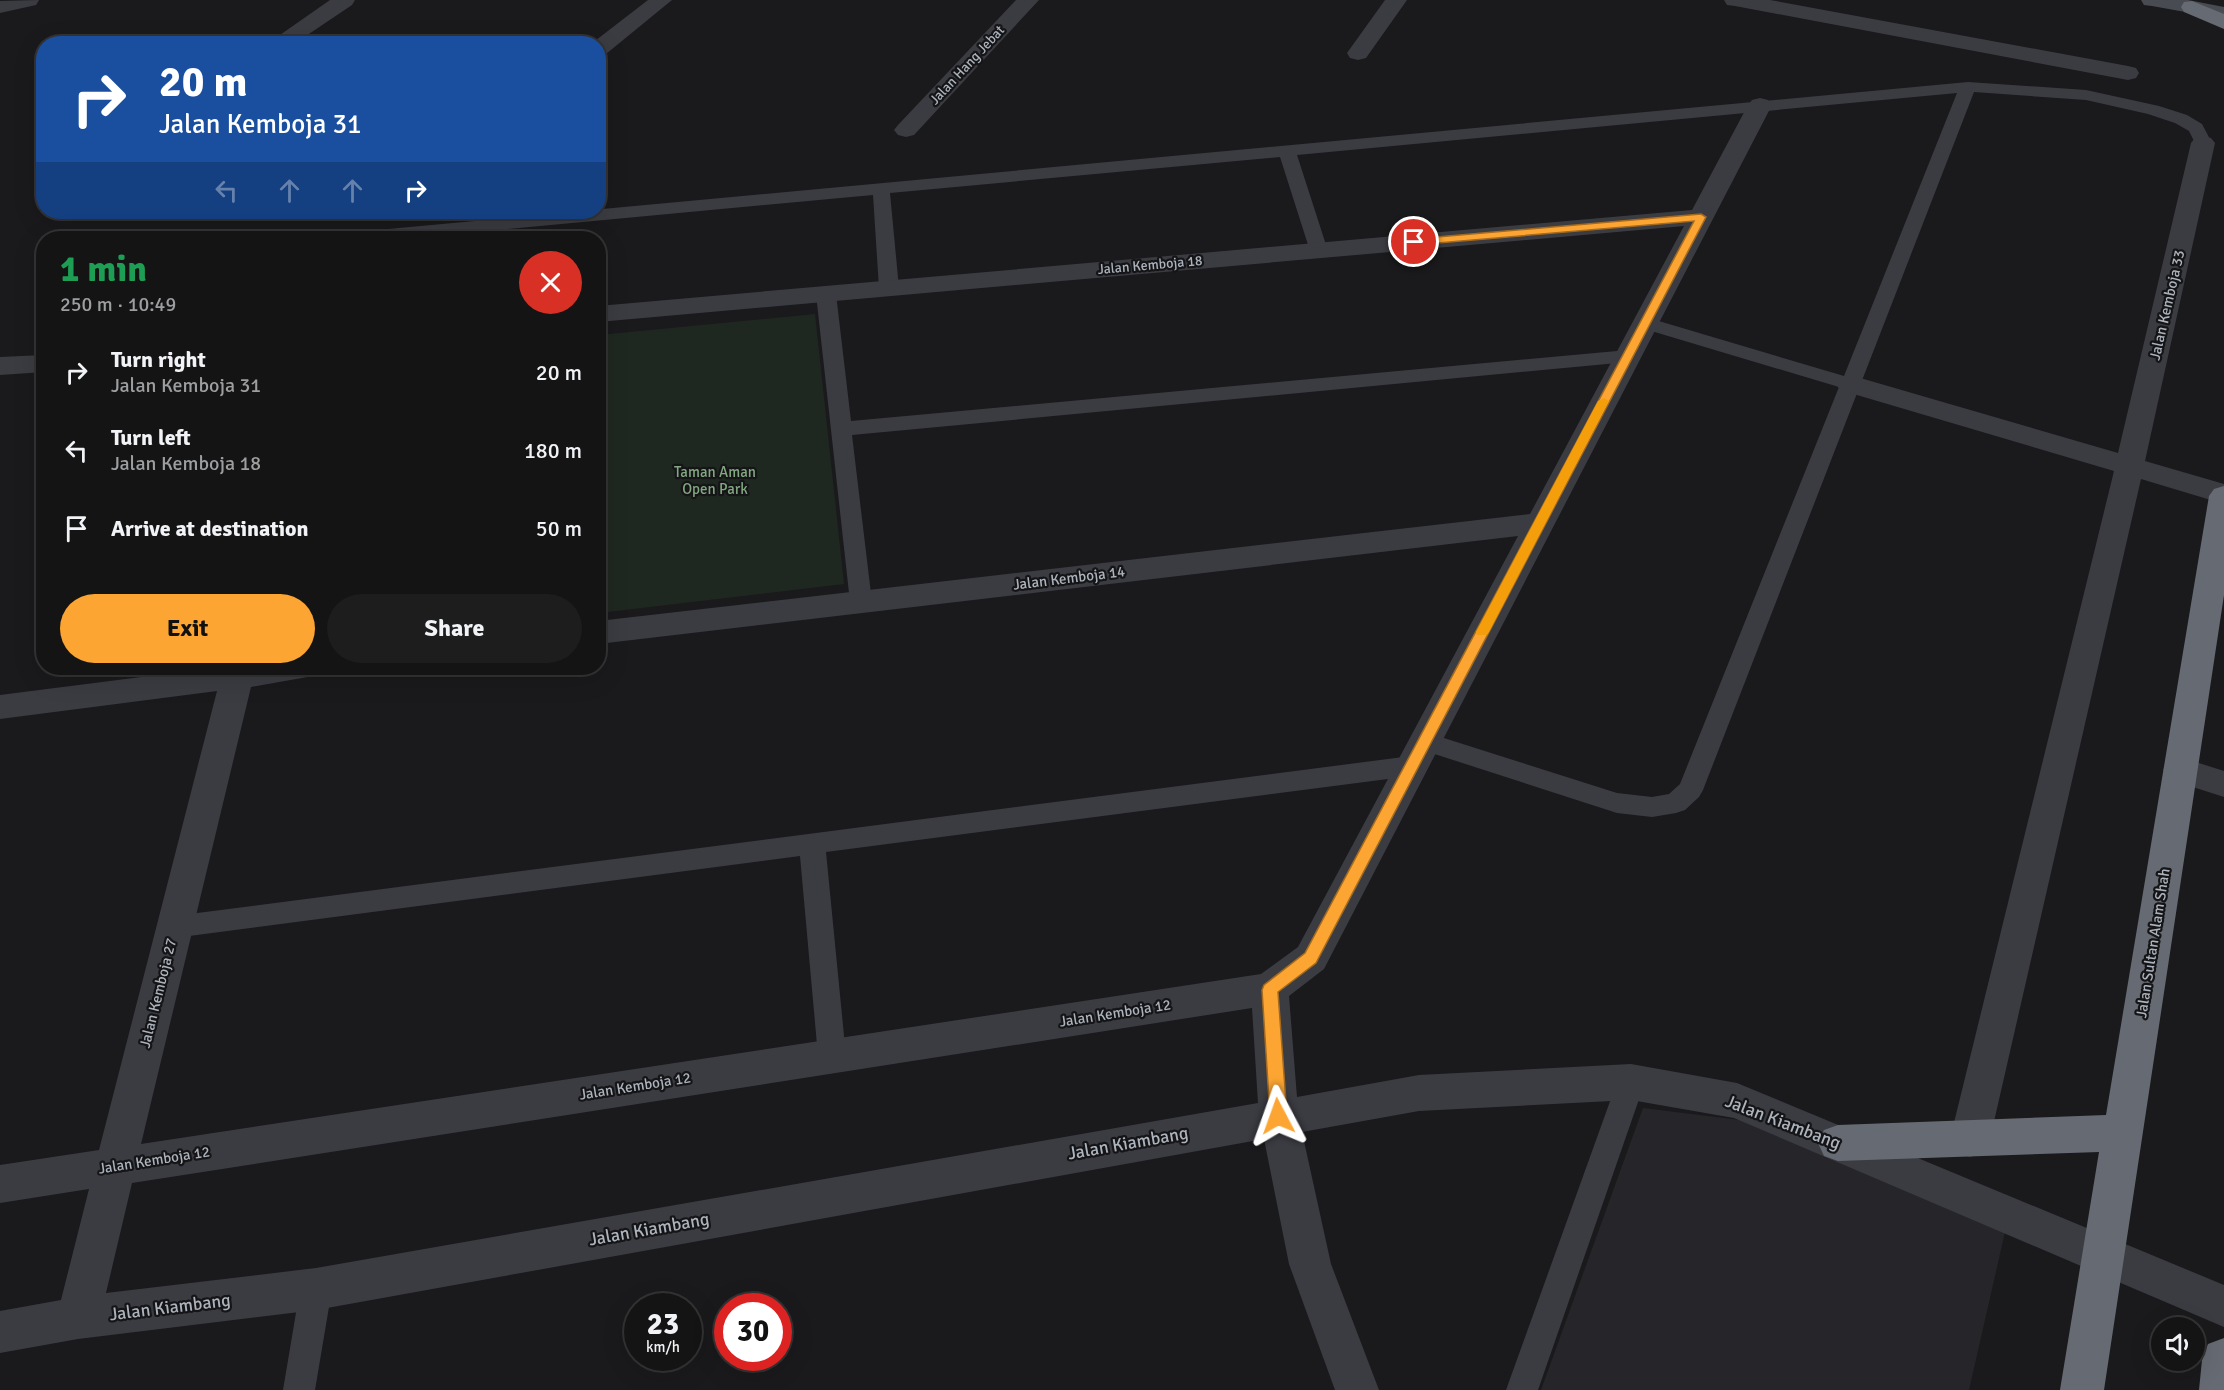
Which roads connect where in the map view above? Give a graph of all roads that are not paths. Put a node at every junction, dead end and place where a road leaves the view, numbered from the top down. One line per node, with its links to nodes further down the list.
1 (28, 0): 8 (street)
2 (344, 0): 12 (street)
3 (661, 0): 13 (street)
4 (1028, 0): 18 (street, Jalan Hang Jebat)
5 (1396, 0): 14 (street)
6 (1737, 0): 15 (street)
7 (2152, 0): 9 (street)
8 (4, 6)
9 (2192, 7): 10 (street); 11 (highway)
10 (2224, 13)
11 (2224, 22)
12 (290, 36)
13 (606, 43)
14 (1358, 53)
15 (2128, 74)
16 (1968, 87): 17 (lane); 19 (lane); 32 (lane)
17 (1760, 105): 20 (lane); 22 (street)
18 (906, 130)
19 (2203, 143): 34 (street, Jalan Kemboja 33)
20 (1287, 150): 21 (lane); 24 (lane)
21 (881, 189): 23 (lane); 25 (lane)
22 (1701, 217): 24 (street, Jalan Kemboja 18); 28 (street)
23 (513, 231)
24 (1319, 251): 25 (street, Jalan Kemboja 18)
25 (889, 288): 26 (street, Jalan Kemboja 18)
26 (826, 294): 27 (street, Jalan Kemboja 18); 33 (lane)
27 (606, 313)
28 (1645, 323): 29 (street); 32 (lane)
29 (1628, 356): 33 (lane); 36 (street)
30 (36, 364): 31 (street)
31 (0, 366)
32 (1850, 384): 34 (street); 42 (lane)
33 (841, 429): 37 (lane)
34 (2129, 466): 35 (street); 52 (street, Jalan Kemboja 33)
35 (2224, 495): 43 (highway, Jalan Sultan Alam Shah)
36 (1539, 523): 37 (street, Jalan Kemboja 14); 42 (street)
37 (861, 602): 38 (street, Jalan Kemboja 14)
38 (606, 632)
39 (212, 675): 41 (street)
40 (237, 675): 46 (street, Jalan Kemboja 27)
41 (0, 707)
42 (1418, 753): 45 (lane); 47 (street)
43 (2180, 770): 44 (street); 51 (highway, Jalan Sultan Alam Shah)
44 (2224, 784)
45 (812, 844): 46 (lane); 48 (lane)
46 (174, 927): 54 (street, Jalan Kemboja 27)
47 (1270, 990): 48 (street, Jalan Kemboja 12); 50 (street)
48 (832, 1056): 54 (street, Jalan Kemboja 12)
49 (1631, 1082): 50 (street, Jalan Kiambang); 53 (street, Jalan Kiambang); 64 (lane)
50 (1278, 1116): 57 (street, Jalan Kiambang); 63 (street)
51 (2123, 1132): 52 (highway); 56 (highway, Jalan Sultan Alam Shah)
52 (1970, 1139): 53 (highway)
53 (1838, 1143): 56 (street, Jalan Kiambang)
54 (115, 1166): 55 (street, Jalan Kemboja 12); 59 (street, Jalan Kemboja 27)
55 (0, 1184)
56 (2104, 1255): 58 (street, Jalan Kiambang); 65 (highway, Jalan Sultan Alam Shah)
57 (316, 1289): 59 (street, Jalan Kiambang); 62 (lane)
58 (2224, 1305)
59 (78, 1318): 60 (street, Jalan Kiambang)
60 (0, 1332)
61 (2224, 1360): 66 (highway)
62 (299, 1390)
63 (1357, 1390)
64 (1522, 1390)
65 (2082, 1390)
66 (2221, 1390)

